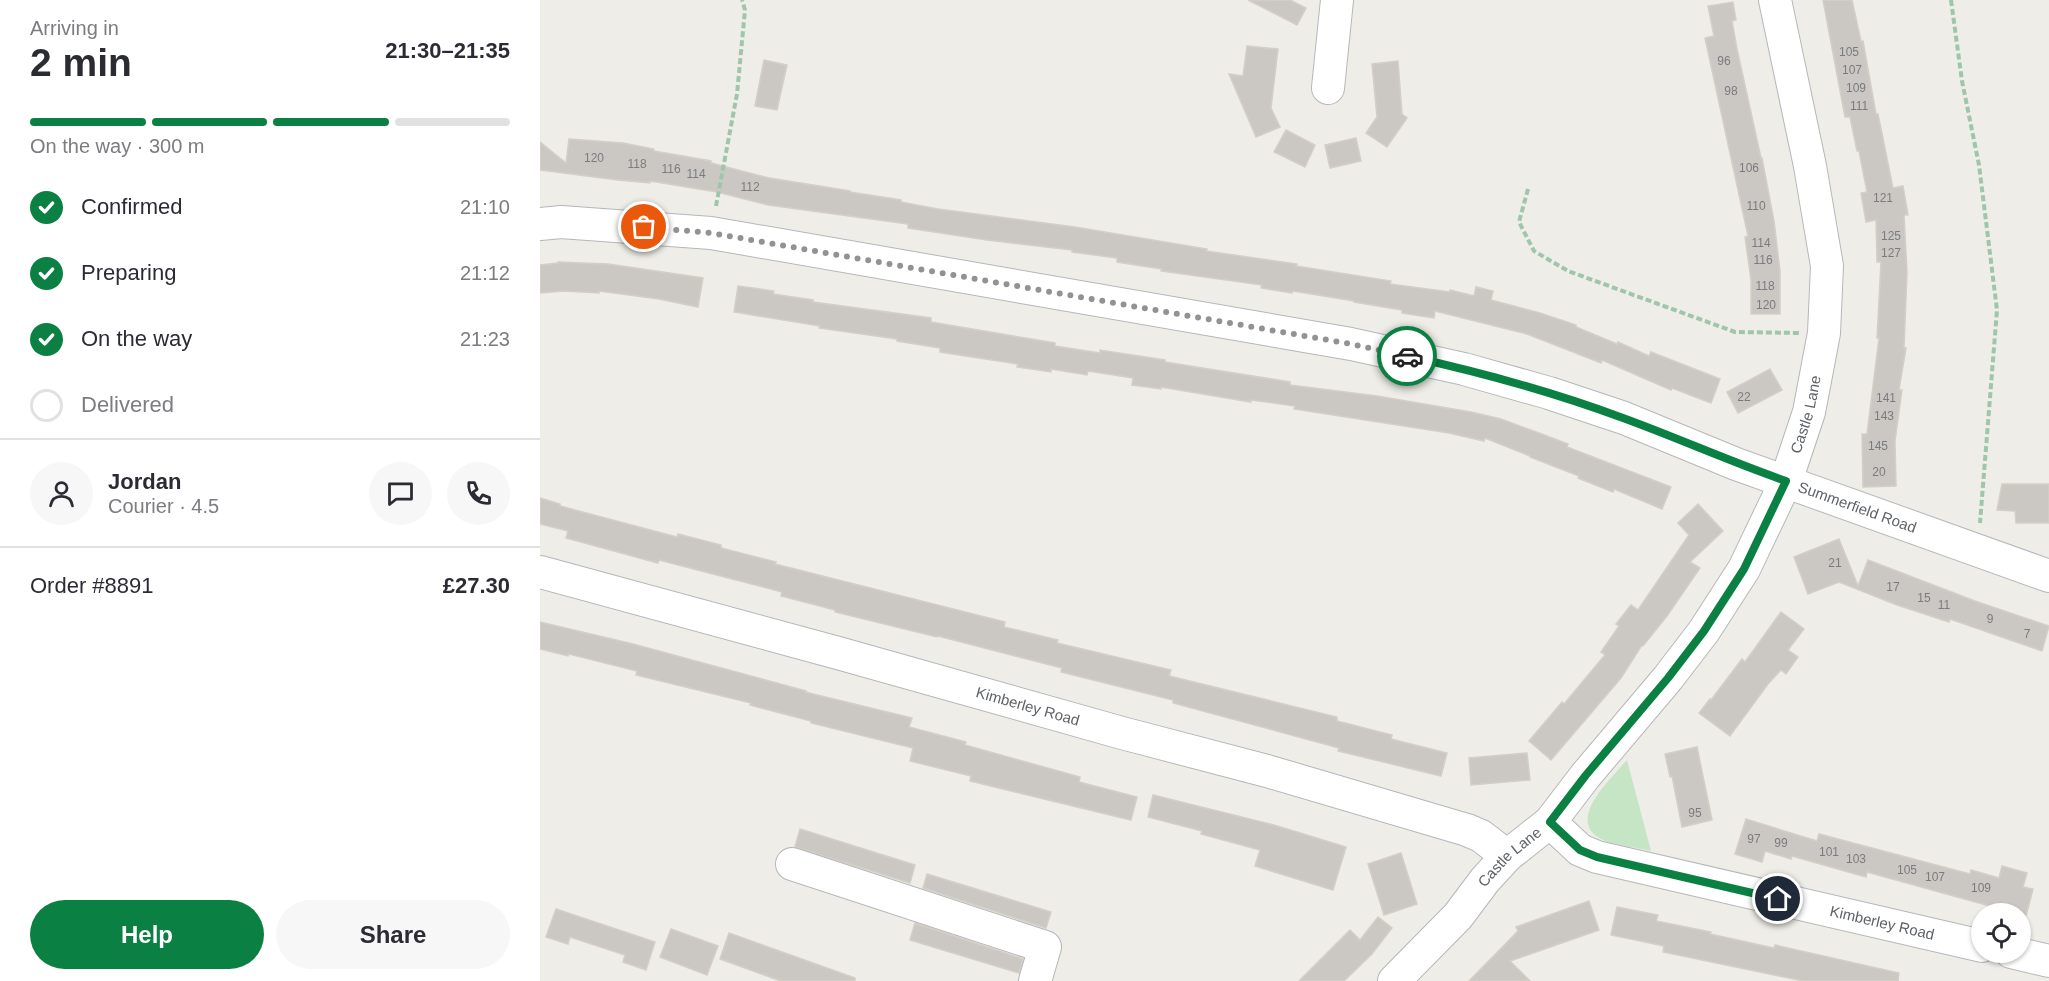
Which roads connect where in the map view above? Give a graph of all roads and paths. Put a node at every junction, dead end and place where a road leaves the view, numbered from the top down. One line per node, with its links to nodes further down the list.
1 (742, 0): 8 (path)
2 (1337, 0): 5 (street)
3 (1775, 0): 9 (street, Castle Lane)
4 (1952, 0): 11 (path)
5 (1328, 88)
6 (1528, 189): 9 (path)
7 (540, 224): 8 (street, Summerfield Road)
8 (711, 233): 10 (street, Summerfield Road)
9 (1824, 333): 10 (street, Castle Lane)
10 (1786, 481): 11 (street, Summerfield Road); 14 (street, Castle Lane)
11 (1977, 550): 13 (street, Summerfield Road)
12 (540, 572): 15 (street, Kimberley Road)
13 (2049, 576)
14 (1550, 822): 15 (street, Castle Lane); 17 (street, Kimberley Road)
15 (1507, 856): 21 (street, Castle Lane)
16 (792, 864): 20 (street)
17 (1971, 943)
18 (2031, 957): 19 (street)
19 (2049, 961)
20 (1035, 981)
21 (1394, 981)

